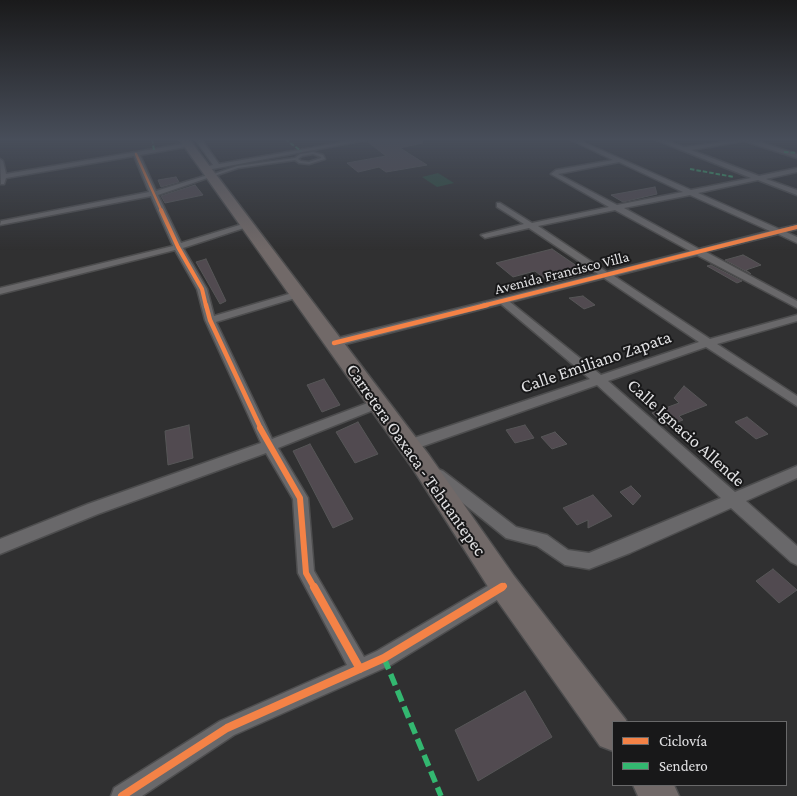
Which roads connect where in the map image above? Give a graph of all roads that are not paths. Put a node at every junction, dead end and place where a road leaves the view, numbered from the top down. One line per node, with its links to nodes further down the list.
1 (146, 176): 12 (street)
2 (204, 176): 12 (street)
3 (216, 176): 17 (main road, Carretera Oaxaca - Tehuantepec)
4 (558, 176): 15 (street)
5 (656, 176): 11 (street)
6 (734, 176): 10 (street)
7 (752, 176): 9 (street)
8 (771, 176): 9 (street)
9 (759, 179): 10 (street); 13 (street)
10 (736, 182): 11 (street)
11 (690, 192): 15 (street); 20 (street)
12 (153, 193): 16 (street); 23 (street)
13 (797, 194)
14 (500, 205): 18 (street)
15 (619, 208): 18 (street); 24 (street)
16 (0, 223)
17 (249, 225): 23 (street); 27 (main road, Carretera Oaxaca - Tehuantepec)
18 (531, 225): 21 (street); 25 (street)
19 (797, 227): 20 (street, Avenida Francisco Villa)
20 (780, 232): 22 (street); 24 (street, Avenida Francisco Villa)
21 (485, 235)
22 (797, 240)
23 (178, 247): 26 (street); 31 (street)
24 (700, 252): 25 (street, Avenida Francisco Villa); 29 (street)
25 (605, 275): 28 (street, Avenida Francisco Villa); 33 (street)
26 (0, 291)
27 (298, 294): 31 (street); 32 (main road, Carretera Oaxaca - Tehuantepec)
28 (503, 301): 32 (street, Avenida Francisco Villa); 34 (street, Calle Ignacio Allende)
29 (797, 305)
30 (797, 318): 33 (street, Calle Emiliano Zapata)
31 (210, 320): 37 (street)
32 (334, 343): 36 (main road, Carretera Oaxaca - Tehuantepec)
33 (707, 343): 34 (street, Calle Emiliano Zapata); 35 (street)
34 (598, 379): 38 (street, Calle Emiliano Zapata); 40 (street, Calle Ignacio Allende)
35 (797, 402)
36 (377, 404): 37 (street); 38 (main road, Carretera Oaxaca - Tehuantepec)
37 (270, 446): 41 (street); 44 (street)
38 (414, 454): 40 (street); 43 (main road, Carretera Oaxaca - Tehuantepec)
39 (797, 472): 40 (street)
40 (733, 501): 42 (street, Calle Ignacio Allende)
41 (0, 547)
42 (797, 556)
43 (504, 586): 44 (street); 45 (main road, Carretera Oaxaca - Tehuantepec)
44 (360, 669): 46 (street)
45 (612, 732)
46 (122, 796)

